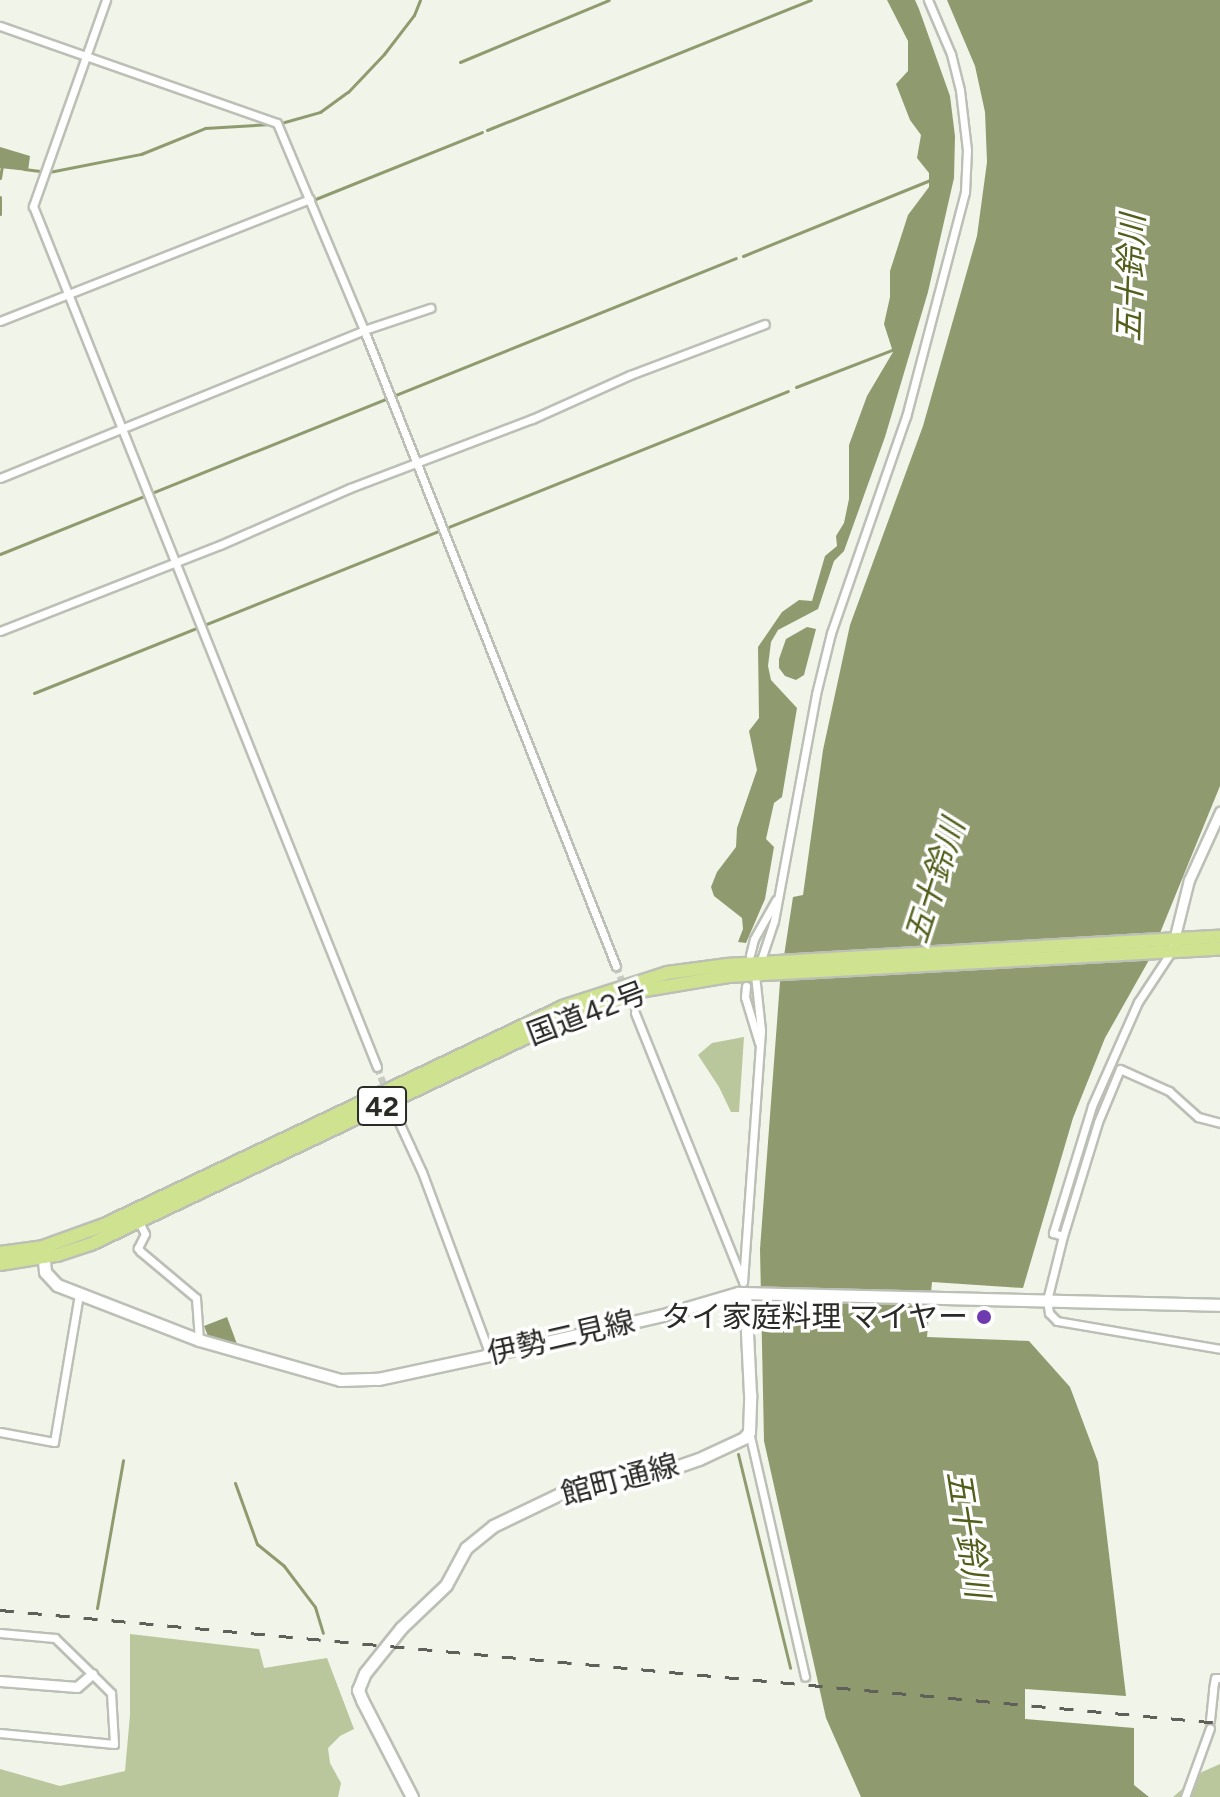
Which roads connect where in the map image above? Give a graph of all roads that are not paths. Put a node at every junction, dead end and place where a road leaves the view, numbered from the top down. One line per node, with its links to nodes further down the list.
1 (106, 0): 4 (street)
2 (928, 0): 17 (street)
3 (0, 26): 4 (street)
4 (86, 57): 5 (street); 6 (street)
5 (310, 199): 6 (street); 10 (street)
6 (69, 292): 8 (street); 11 (street)
7 (430, 308): 10 (street)
8 (0, 321)
9 (765, 324): 12 (street)
10 (364, 330): 11 (street); 12 (street)
11 (122, 428): 13 (street); 14 (street)
12 (417, 463): 14 (street); 21 (street)
13 (0, 478)
14 (175, 560): 15 (street); 26 (street)
15 (0, 631)
16 (1220, 812): 19 (street)
17 (778, 897): 22 (street); 22 (street)
18 (1220, 937): 19 (highway, 国道42号 / 42)
19 (1167, 946): 20 (highway, 国道42号 / 42); 22 (highway, 国道42号 / 42); 30 (street)
20 (1220, 949)
21 (616, 966)
22 (761, 966): 25 (street); 29 (highway, 国道42号 / 42); 31 (highway, 国道42号 / 42)
23 (746, 986): 25 (street)
24 (635, 1013): 34 (street)
25 (760, 1045): 34 (street)
26 (377, 1067)
27 (397, 1118): 40 (street)
28 (1220, 1123): 30 (street)
29 (139, 1222): 31 (highway, 国道42号 / 42); 38 (street)
30 (1063, 1236): 36 (street)
31 (43, 1252): 32 (highway, 国道42号 / 42); 33 (highway, 国道42号 / 42); 35 (main road, 伊勢二見線)
32 (0, 1253)
33 (0, 1264)
34 (748, 1289): 36 (main road, 伊勢二見線); 40 (main road, 伊勢二見線); 42 (main road)
35 (79, 1294): 38 (main road, 伊勢二見線); 41 (street)
36 (1047, 1300): 37 (main road, 伊勢二見線); 39 (street)
37 (1220, 1305)
38 (199, 1340): 40 (main road, 伊勢二見線)
39 (1220, 1349)
40 (490, 1355)
41 (0, 1432)
42 (749, 1432): 45 (street); 49 (main road, 館町通線)
43 (0, 1633): 44 (street)
44 (92, 1674): 47 (street); 48 (street)
45 (805, 1677)
46 (1220, 1678): 50 (street)
47 (0, 1681)
48 (0, 1733)
49 (412, 1797)
50 (1185, 1797)

